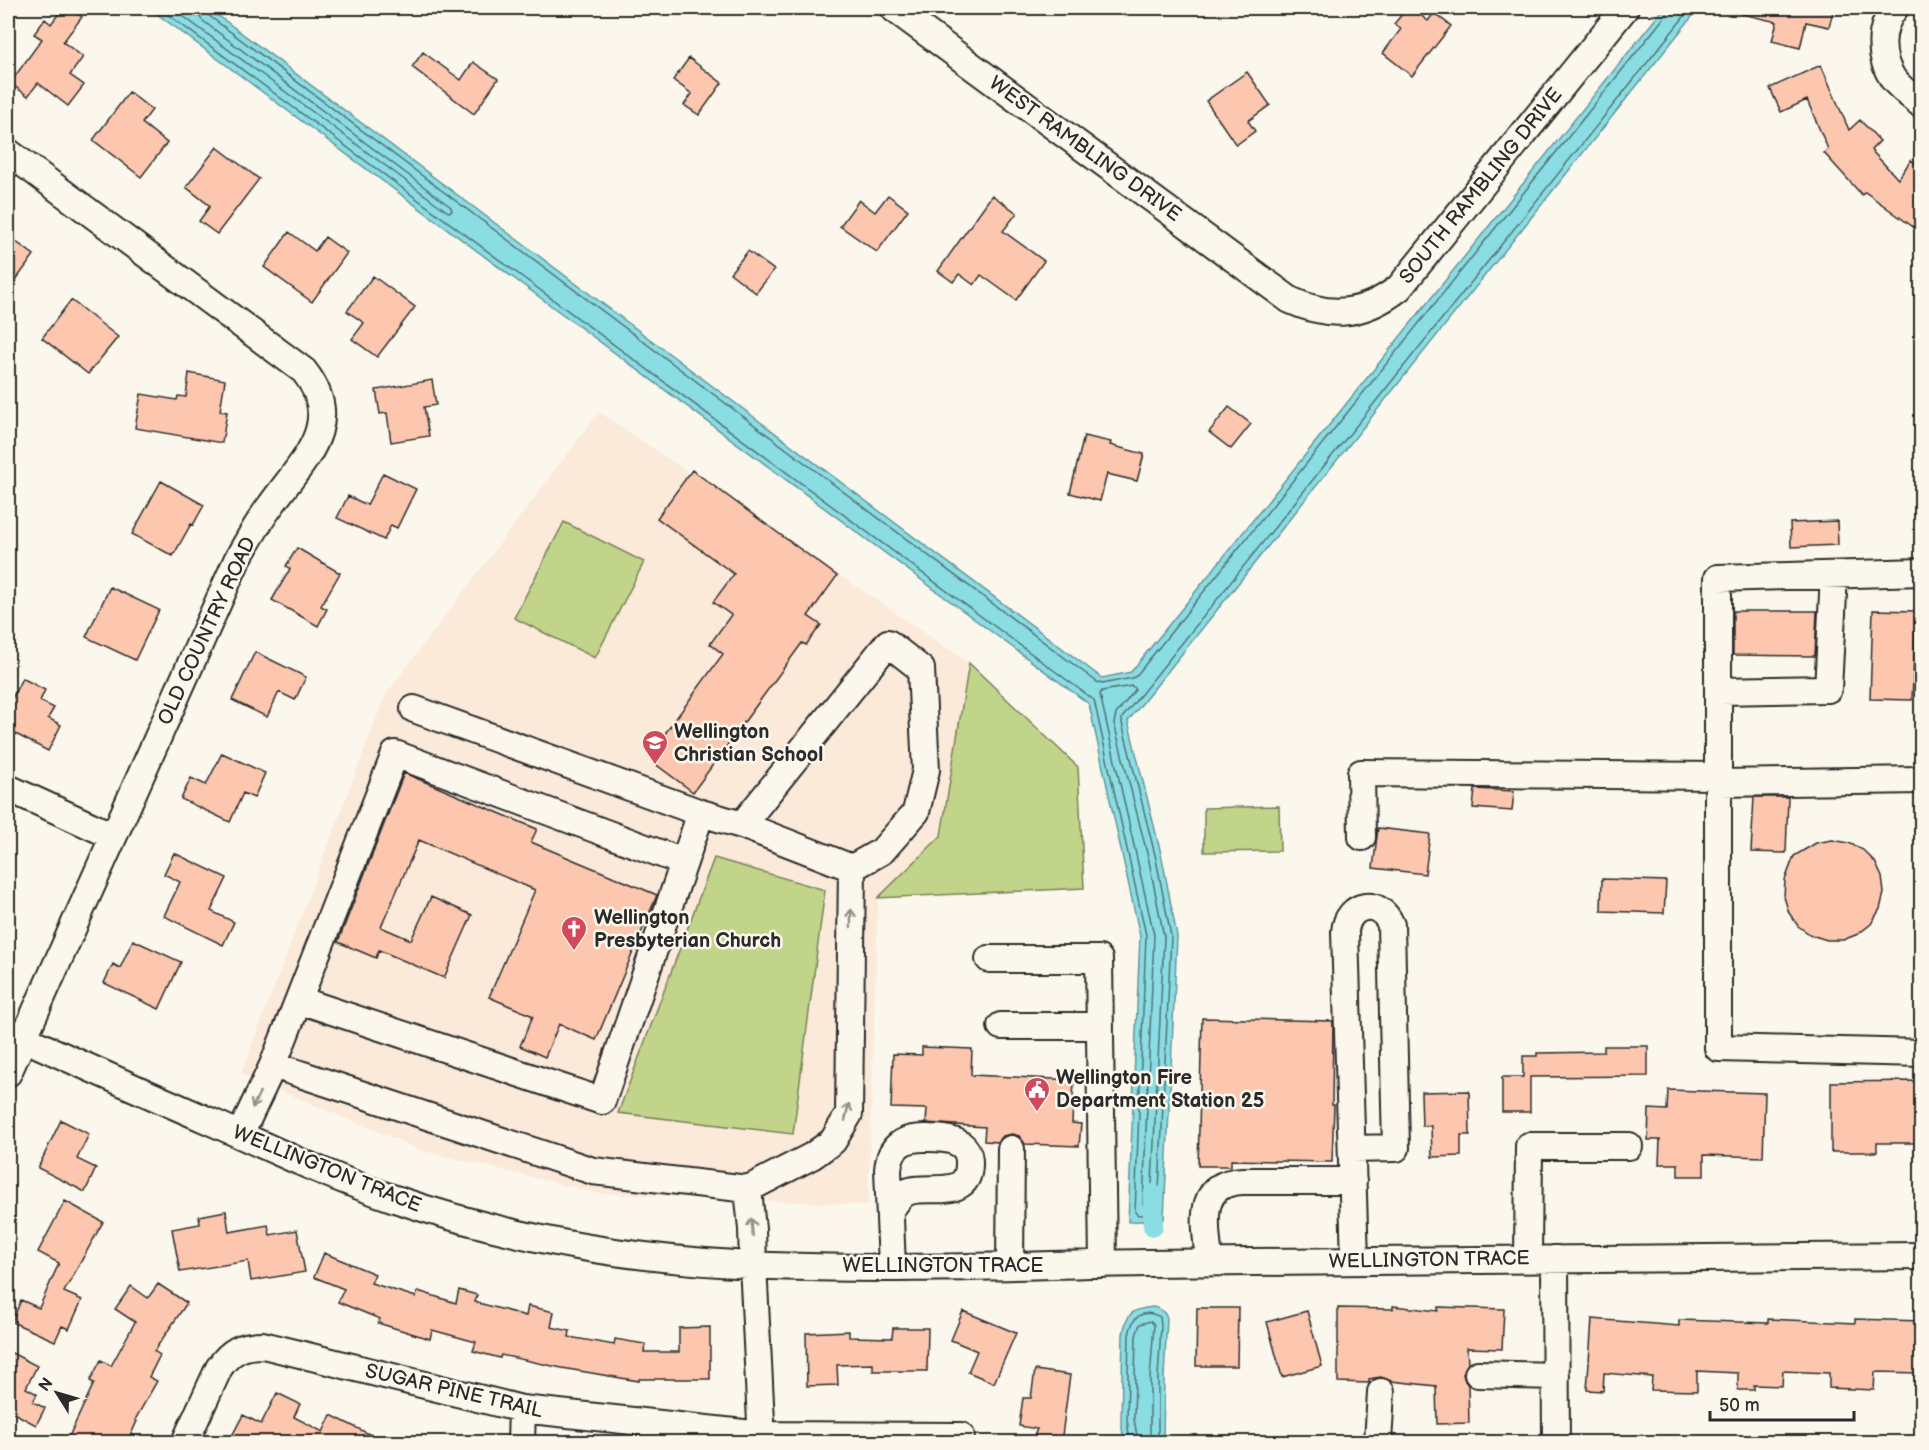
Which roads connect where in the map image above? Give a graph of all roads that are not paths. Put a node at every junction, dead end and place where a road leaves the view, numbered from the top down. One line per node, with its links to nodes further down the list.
1 (893, 8): 6 (street, WEST RAMBLING DRIVE)
2 (1625, 8): 6 (street, SOUTH RAMBLING DRIVE)
3 (1894, 8): 4 (street)
4 (1922, 105)
5 (8, 152): 16 (street, OLD COUNTRY ROAD)
6 (1276, 290)
7 (1922, 572): 8 (street)
8 (1834, 575): 9 (street); 9 (street)
9 (1718, 691): 11 (street)
10 (414, 710): 14 (street)
11 (1718, 779): 12 (street); 17 (street); 25 (street)
12 (1922, 780)
13 (8, 788): 16 (street)
14 (701, 813): 15 (street); 18 (street)
15 (742, 825): 19 (street); 19 (street)
16 (113, 836): 24 (street, OLD COUNTRY ROAD)
17 (1362, 837)
18 (683, 862): 21 (street); 21 (street)
19 (852, 868): 33 (street, one-way to 19)
20 (989, 959): 23 (street)
21 (299, 1000): 26 (street)
22 (1001, 1026): 23 (street)
23 (1100, 1026): 41 (street)
24 (15, 1035): 27 (street, OLD COUNTRY ROAD); 28 (street, WELLINGTON TRACE)
25 (1922, 1053)
26 (273, 1065): 28 (street, one-way to 28); 33 (street)
27 (8, 1072)
28 (240, 1135): 40 (street, WELLINGTON TRACE)
29 (1629, 1146): 36 (street)
30 (1011, 1149): 42 (street)
31 (1352, 1149): 31 (street); 32 (street)
32 (1353, 1181): 38 (street); 39 (street)
33 (748, 1190): 40 (street, one-way to 33)
34 (890, 1210): 43 (street)
35 (1922, 1256): 37 (street, WELLINGTON TRACE)
36 (1528, 1259): 37 (street, WELLINGTON TRACE); 38 (street, WELLINGTON TRACE)
37 (1555, 1259): 45 (street)
38 (1355, 1261): 39 (street, WELLINGTON TRACE)
39 (1209, 1263): 41 (street, WELLINGTON TRACE)
40 (753, 1264): 43 (street, WELLINGTON TRACE); 49 (street)
41 (1104, 1264): 42 (street, WELLINGTON TRACE)
42 (1010, 1266): 43 (street, WELLINGTON TRACE)
43 (892, 1267)
44 (1478, 1374): 45 (street)
45 (1556, 1376): 53 (street)
46 (1381, 1392): 52 (street)
47 (522, 1409): 49 (street, SUGAR PINE TRAIL); 50 (street, SUGAR PINE TRAIL); 51 (street)
48 (961, 1436): 49 (street, SUGAR PINE TRAIL)
49 (762, 1439)
50 (185, 1443)
51 (521, 1443)
52 (1378, 1443)
53 (1556, 1443)

